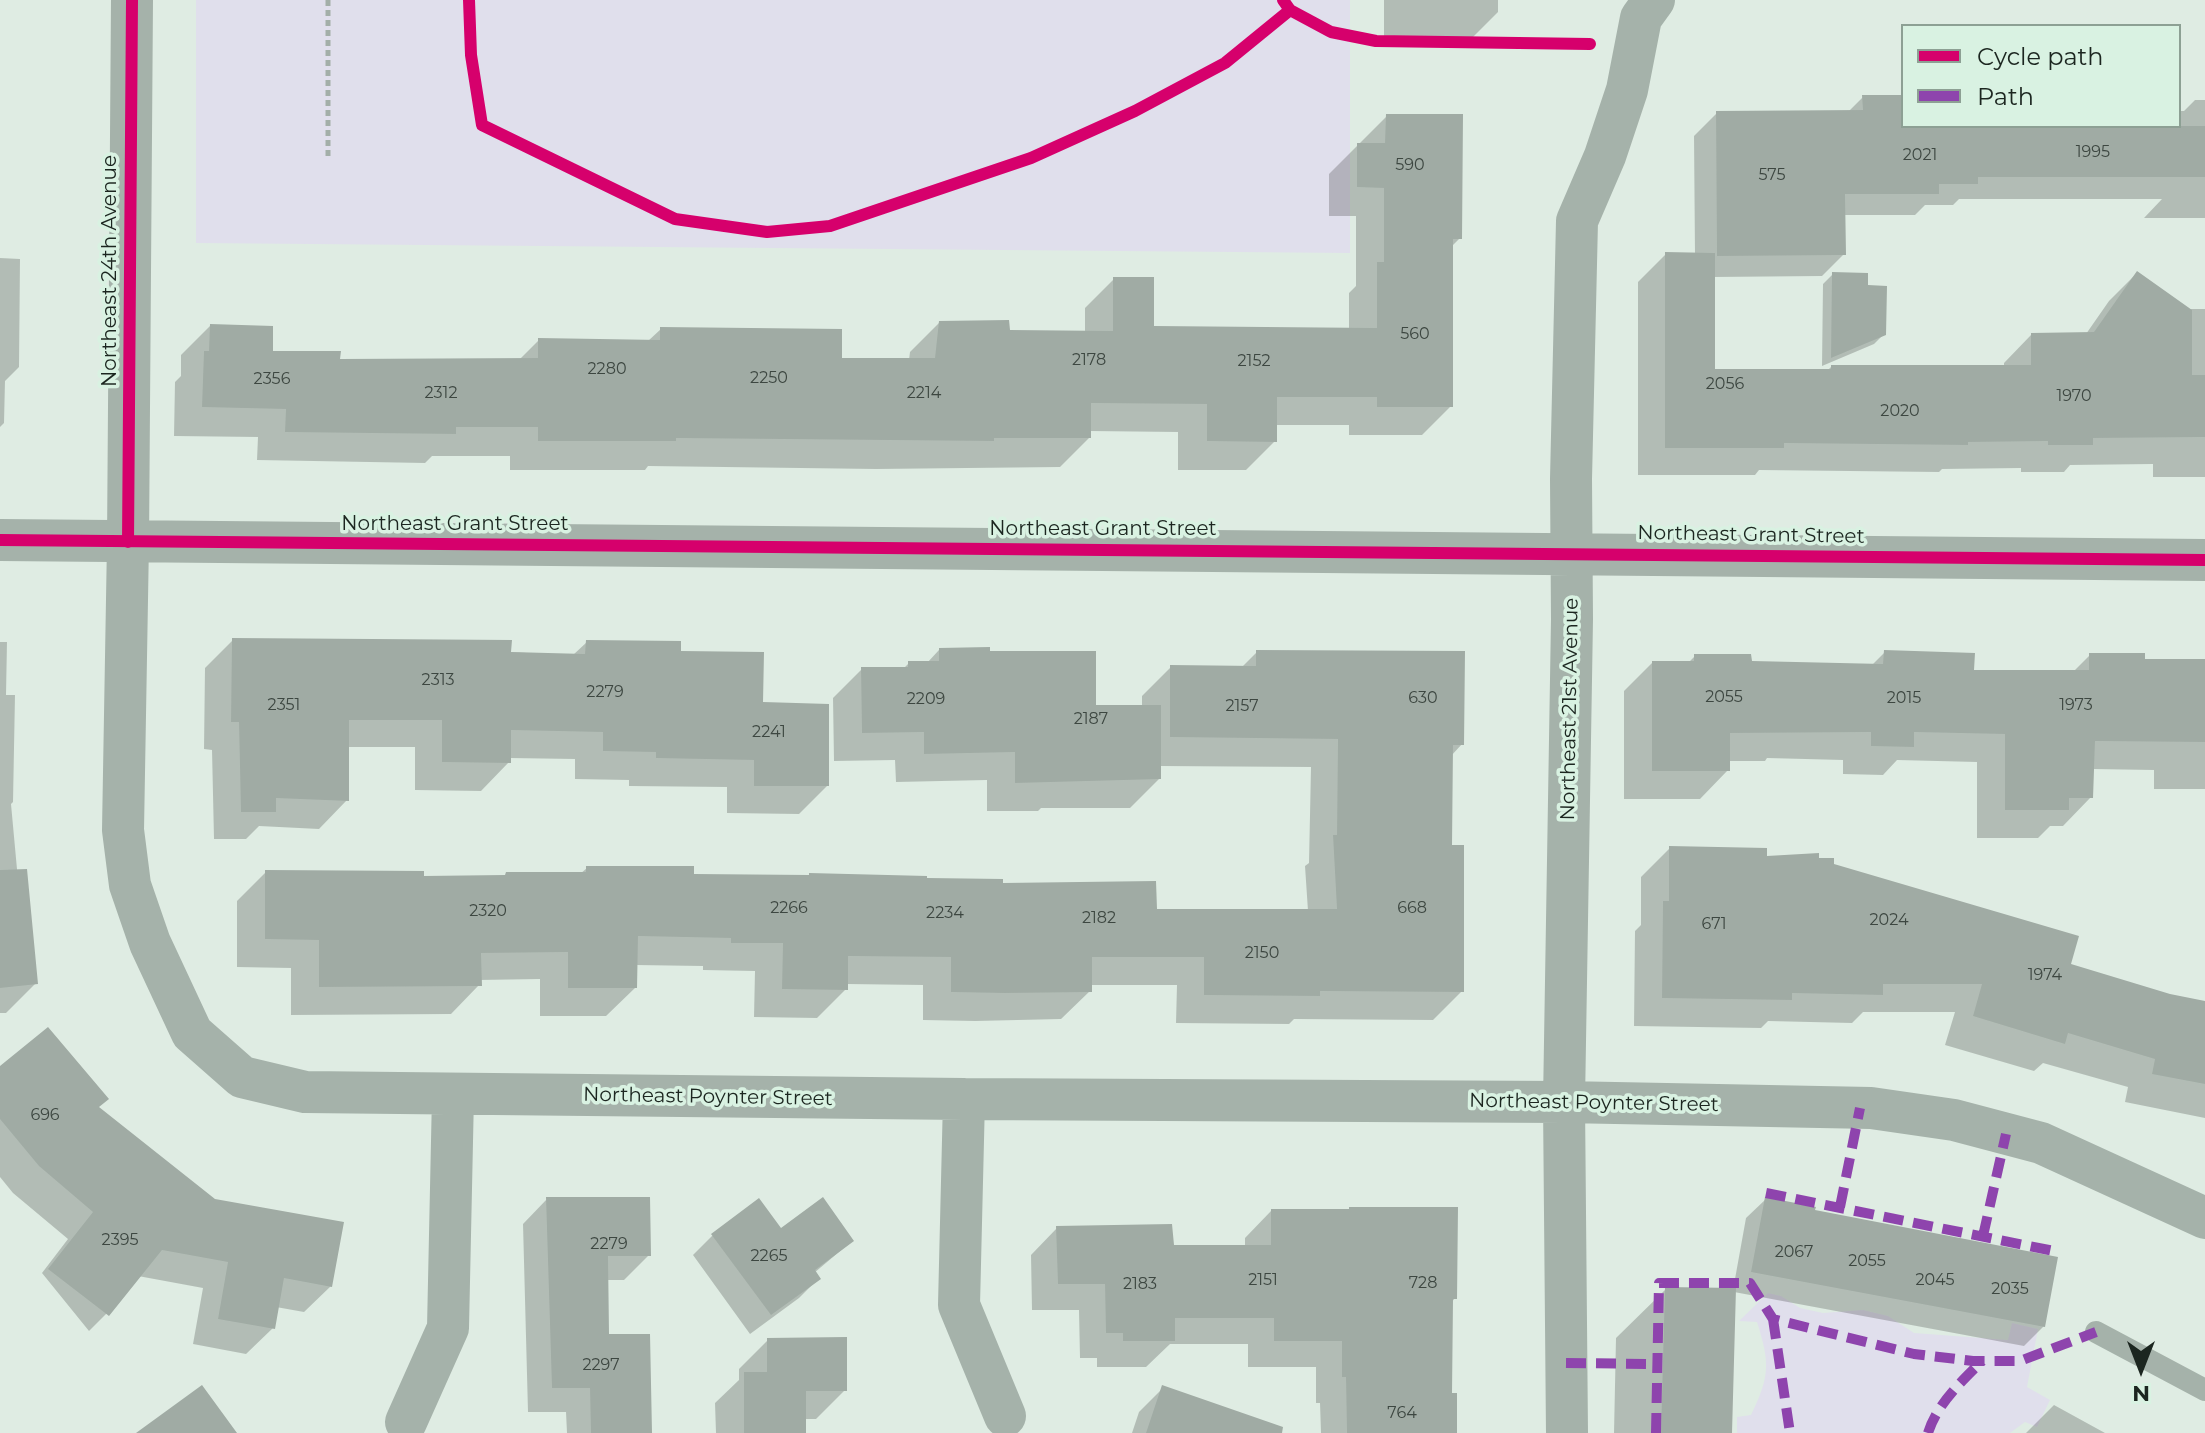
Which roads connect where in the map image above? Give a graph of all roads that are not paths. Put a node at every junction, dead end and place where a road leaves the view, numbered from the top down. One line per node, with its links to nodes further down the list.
1 (132, 0): 4 (street, Northeast 24th Avenue)
2 (1654, 0): 5 (street, Northeast 21st Avenue)
3 (0, 540): 4 (street, Northeast Grant Street)
4 (128, 542): 5 (street, Northeast Grant Street); 7 (street, Northeast 24th Avenue)
5 (1571, 553): 6 (street, Northeast Grant Street); 10 (street, Northeast 21st Avenue)
6 (2205, 560)
7 (192, 1033): 8 (street, Northeast Poynter Street)
8 (453, 1095): 9 (street, Northeast Poynter Street); 15 (street)
9 (964, 1099): 10 (street, Northeast Poynter Street); 14 (street)
10 (1564, 1102): 11 (street, Northeast Poynter Street); 16 (street, Northeast 21st Avenue)
11 (2205, 1218)
12 (2096, 1332): 13 (lane)
13 (2205, 1390)
14 (1005, 1416)
15 (406, 1422)
16 (1567, 1433)

